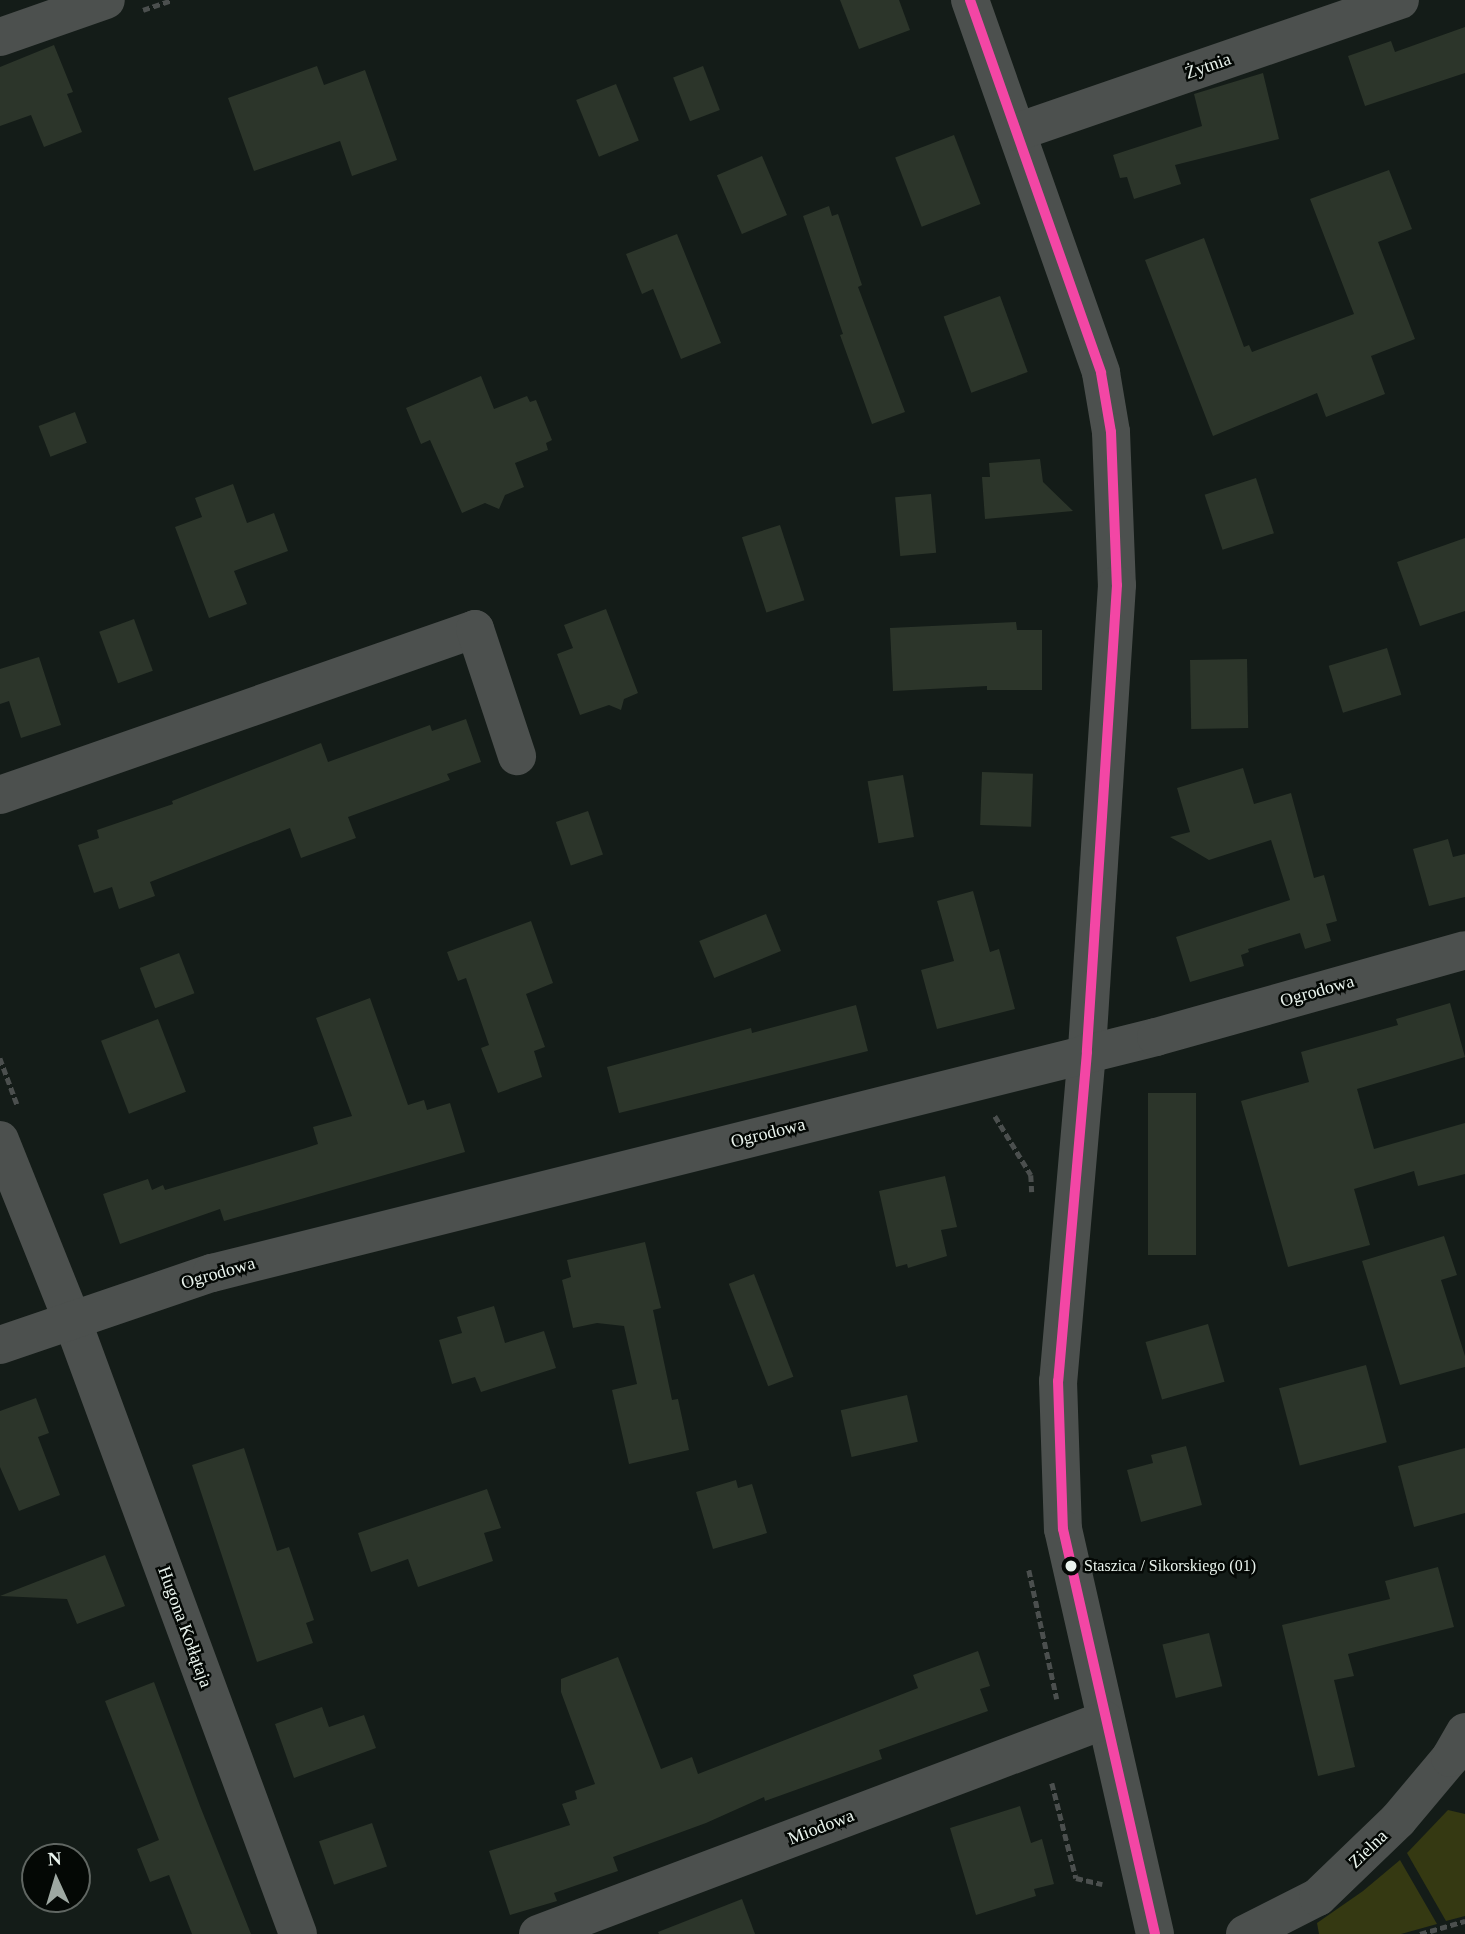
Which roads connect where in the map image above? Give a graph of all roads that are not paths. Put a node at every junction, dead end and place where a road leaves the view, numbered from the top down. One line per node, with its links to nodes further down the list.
1 (106, 0): 4 (street)
2 (970, 0): 5 (street)
3 (1400, 0): 5 (street, Żytnia)
4 (0, 37)
5 (1017, 132): 9 (street)
6 (517, 756): 7 (street)
7 (0, 796)
8 (1465, 950): 9 (street, Ogrodowa)
9 (1087, 1052): 11 (street, Ogrodowa); 13 (street)
10 (0, 1140): 11 (street, Hugona Kołłątaja)
11 (72, 1320): 12 (street); 16 (street, Hugona Kołłątaja)
12 (0, 1345)
13 (1105, 1720): 17 (street, Miodowa); 18 (street)
14 (1465, 1732): 15 (street, Zielna)
15 (1318, 1897): 19 (street, Zielna); 20 (street)
16 (298, 1934)
17 (538, 1934)
18 (1155, 1934)
19 (1245, 1934)
20 (1291, 1934)

